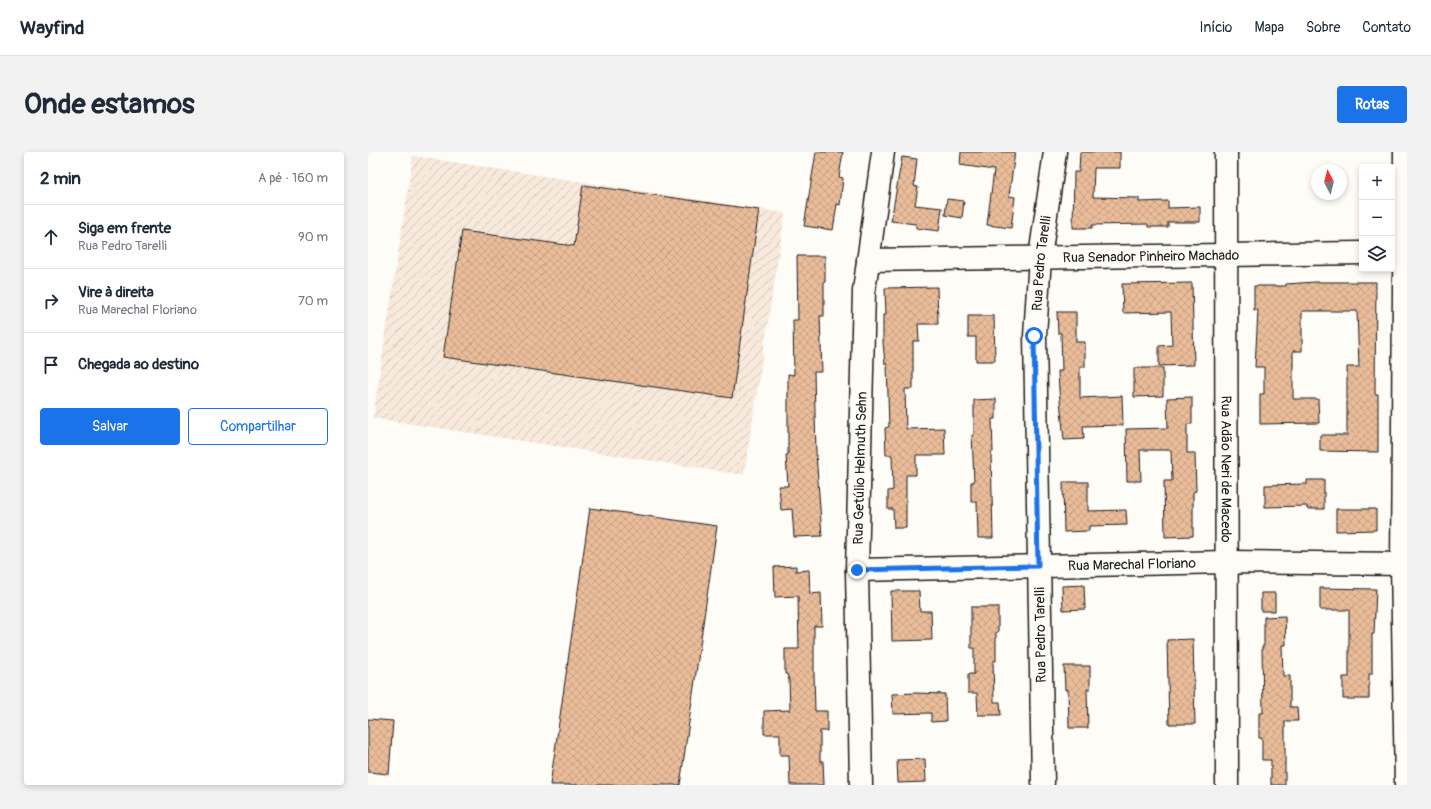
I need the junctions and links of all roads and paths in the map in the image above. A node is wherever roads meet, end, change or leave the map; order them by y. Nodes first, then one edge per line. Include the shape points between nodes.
1 (883, 152) edge
2 (1055, 152) edge
3 (1226, 152) edge
4 (1405, 152) edge
5 (1359, 253) edge
6 (1401, 253) edge
7 (1226, 254) junction
8 (1040, 257) junction
9 (868, 260) junction
10 (1227, 562) junction
11 (1405, 564) edge
12 (1038, 566) junction
13 (857, 570) junction
14 (1043, 783) dead end
15 (861, 785) edge
16 (1227, 785) edge
17 (1406, 785) edge

1 - 9 street, Rua Getúlio Helmuth Sehn
2 - 8 street, Rua Pedro Tarelli
3 - 7 street, Rua Adão Neri de Macedo
4 - 6 street
5 - 7 street, Rua Senador Pinheiro Machado
6 - 11 street
7 - 8 street, Rua Senador Pinheiro Machado
7 - 10 street, Rua Adão Neri de Macedo
8 - 9 street, Rua Senador Pinheiro Machado
8 - 12 street, Rua Pedro Tarelli via 1034,336
9 - 13 street, Rua Getúlio Helmuth Sehn via 864,291
10 - 11 street, Rua Marechal Floriano
10 - 12 street, Rua Marechal Floriano
10 - 16 street, Rua Adão Neri de Macedo
11 - 17 street
12 - 13 street, Rua Marechal Floriano
12 - 14 street, Rua Pedro Tarelli
13 - 15 street, Rua Getúlio Helmuth Sehn

